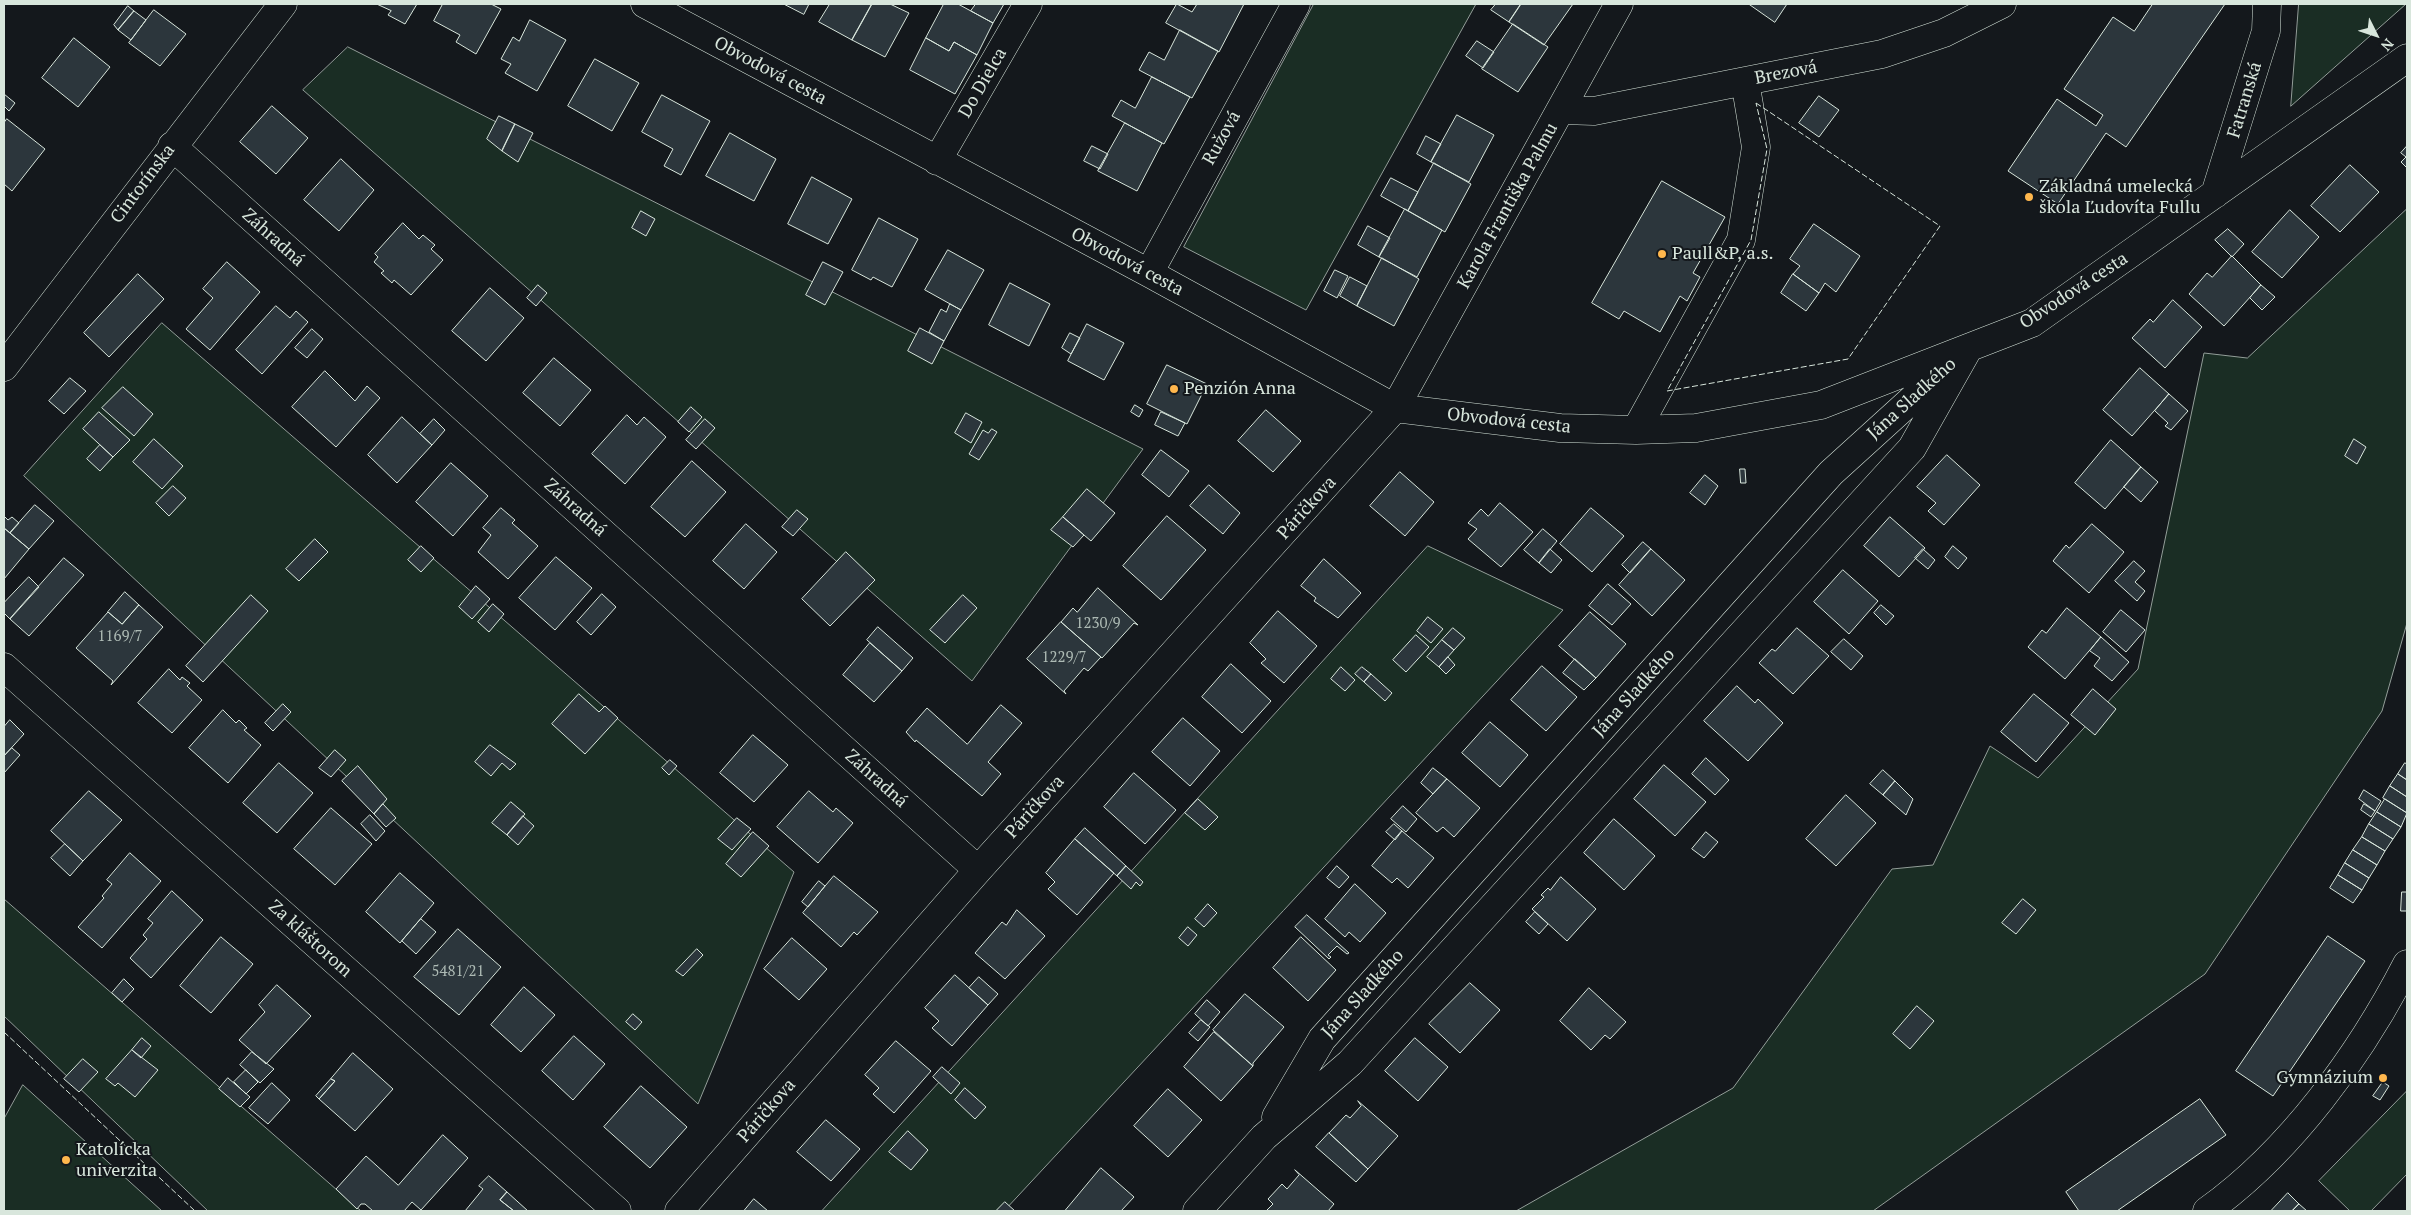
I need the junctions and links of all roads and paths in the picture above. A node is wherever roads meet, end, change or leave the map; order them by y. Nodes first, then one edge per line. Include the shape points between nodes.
1 (283, 4) edge
2 (644, 4) edge
3 (1028, 4) edge
4 (1296, 4) edge
5 (1619, 4) edge
6 (2002, 4) edge
7 (2267, 4) edge
8 (2407, 58) edge
9 (1745, 81) junction
10 (1561, 110) junction
11 (172, 146) junction
12 (937, 162) junction
13 (2215, 194) junction
14 (1149, 273) junction
15 (1968, 349) junction
16 (4, 367) edge
17 (1395, 408) junction
18 (1636, 430) junction
19 (4, 667) edge
20 (978, 870) junction
21 (2407, 964) edge
22 (1264, 1138) junction
23 (2223, 1207) edge
24 (617, 1211) edge
25 (679, 1211) edge
26 (1197, 1211) edge

1 - 11 street, Cintorínska
2 - 12 street, Obvodová cesta
3 - 12 street, Do Dielca
4 - 14 street, Ružová
5 - 10 street, Karola Františka Palmu
6 - 9 street, Brezová via 1944,33 1882,54
7 - 13 street, Fatranská via 2266,31
8 - 13 street, Obvodová cesta
9 - 10 street, Brezová via 1594,111
9 - 18 street via 1756,147 1741,240
10 - 17 street, Karola Františka Palmu
11 - 16 street, Cintorínska
11 - 20 street, Záhradná
12 - 14 street, Obvodová cesta
13 - 15 street, Obvodová cesta via 2032,323
14 - 17 street, Obvodová cesta
15 - 18 street, Obvodová cesta via 1821,405 1696,428
15 - 22 street, Jána Sladkého via 1831,473 1322,1039
15 - 22 street, Jána Sladkého via 1912,448 1350,1063
17 - 18 street, Obvodová cesta via 1560,428
17 - 20 street, Páričkova
19 - 24 street, Za kláštorom
20 - 25 street, Páričkova
21 - 23 street via 2349,1060 2294,1133
22 - 26 street, Jána Sladkého

